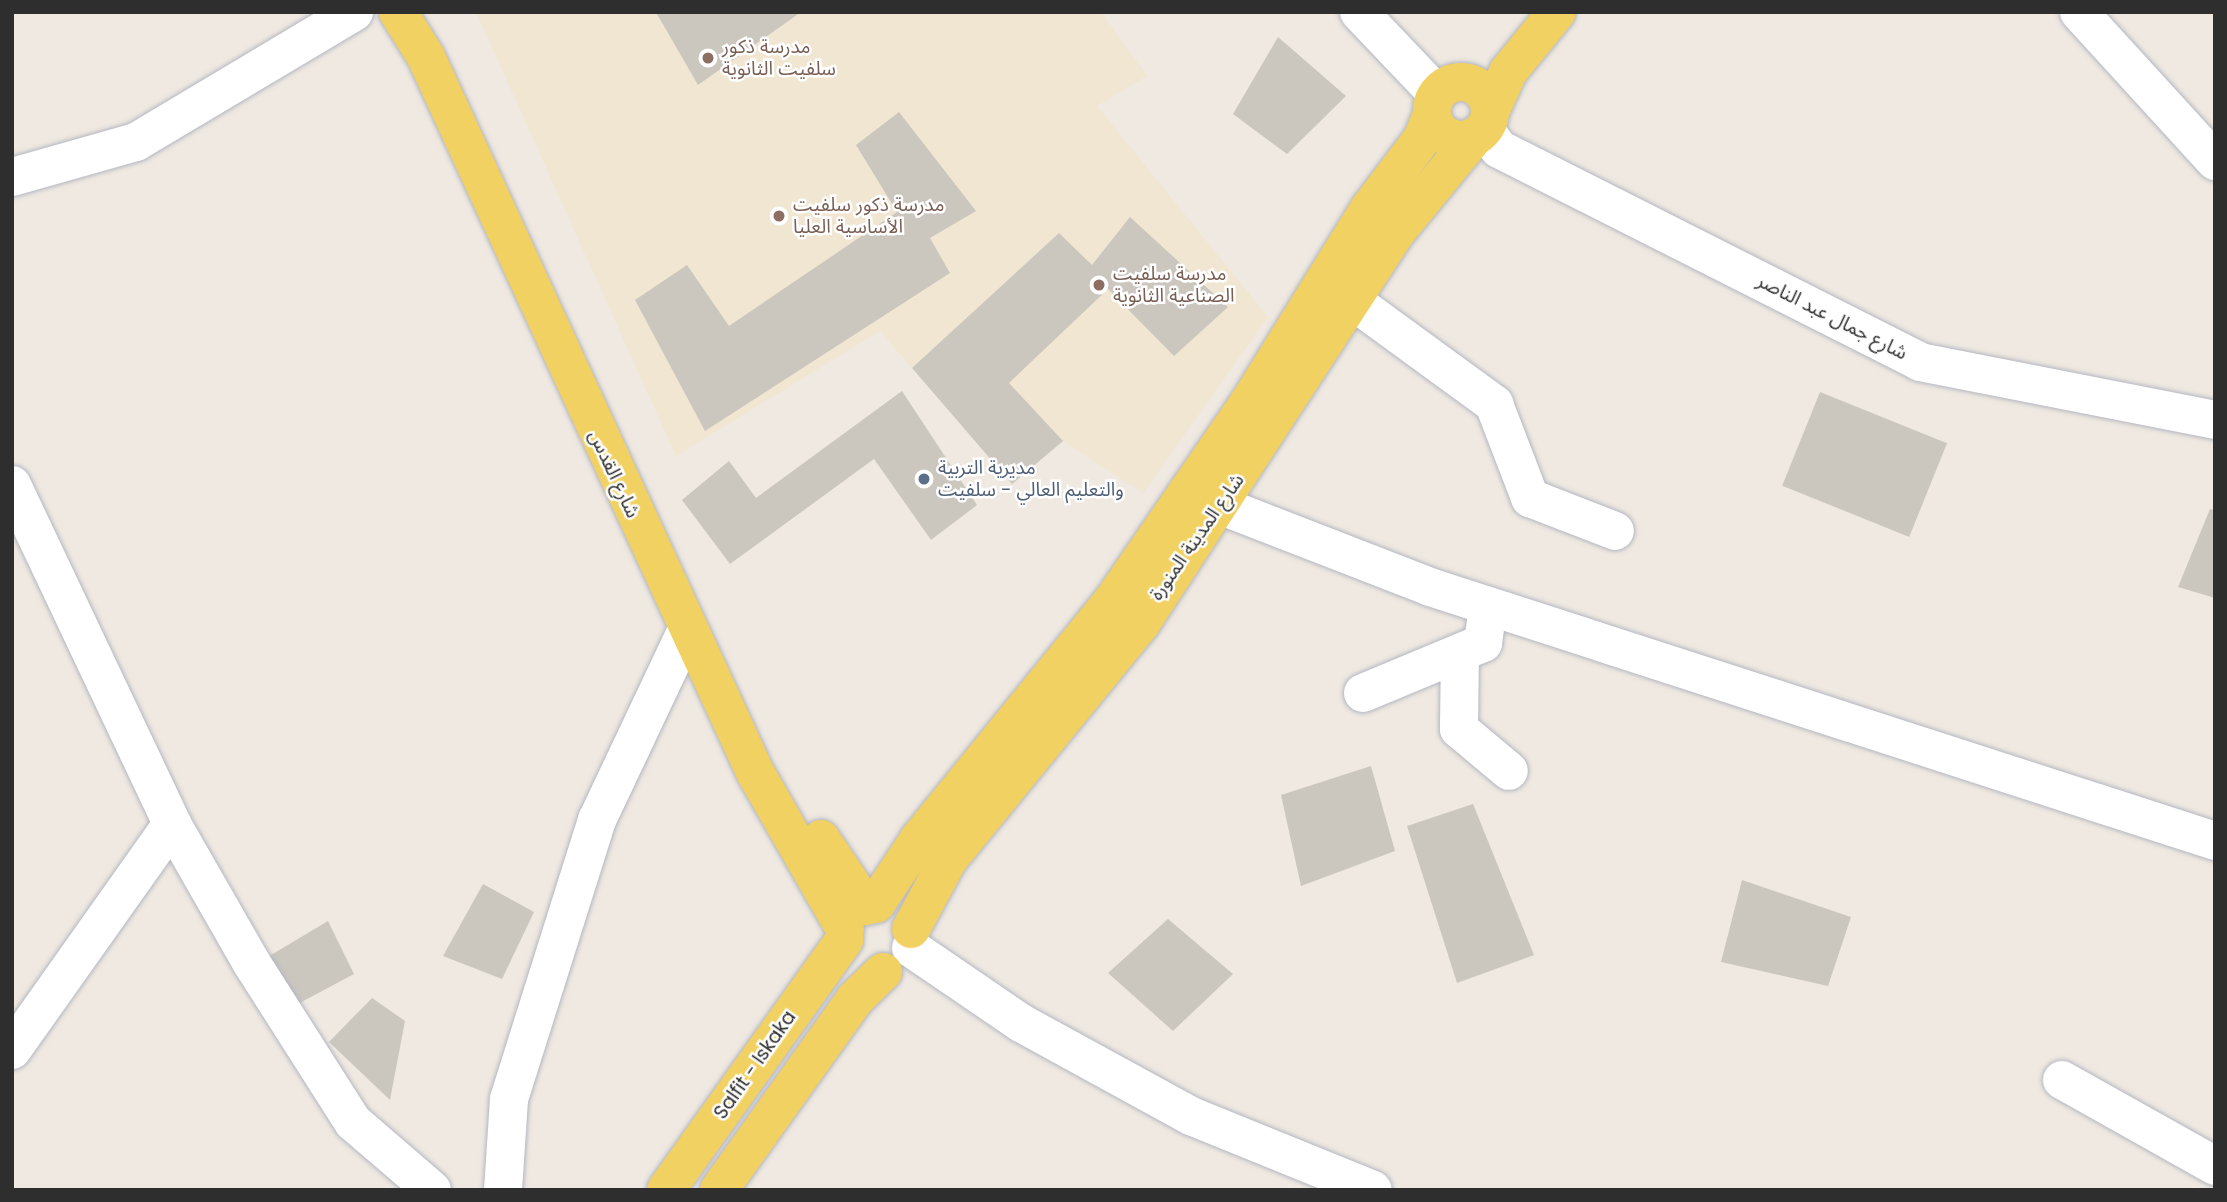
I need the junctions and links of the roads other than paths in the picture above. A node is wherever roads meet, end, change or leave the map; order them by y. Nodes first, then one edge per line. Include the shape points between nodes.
1 (354, 12) edge
2 (398, 12) edge
3 (430, 12) edge
4 (1359, 12) edge
5 (1525, 12) edge
6 (1557, 12) edge
7 (2079, 12) edge
8 (1443, 97) junction
9 (1483, 125) junction
10 (2215, 161) edge
11 (12, 177) edge
12 (1353, 301) junction
13 (2215, 420) edge
14 (12, 485) edge
15 (1219, 505) junction
16 (1615, 531) dead end
17 (1488, 606) junction
18 (687, 630) junction
19 (1460, 653) junction
20 (1363, 693) dead end
21 (1509, 771) dead end
22 (172, 824) junction
23 (2215, 841) edge
24 (858, 920) junction
25 (902, 950) junction
26 (12, 1050) edge
27 (2062, 1080) dead end
28 (2215, 1166) edge
29 (432, 1190) edge
30 (503, 1190) edge
31 (666, 1190) edge
32 (719, 1190) edge
33 (1373, 1190) edge

1 - 11 street via 136,142
2 - 18 main road, شارع القدس via 426,57
3 - 24 main road, شارع القدس via 779,761 834,862
4 - 8 street
5 - 8 main road via 1478,71
6 - 9 main road, شارع المدينة المنورة via 1508,72
7 - 10 street
8 - 9 main road via 1478,86
8 - 9 main road via 1446,135
8 - 24 main road, شارع المدينة المنورة via 1422,139 1369,209 1248,404 1111,603
9 - 12 main road, شارع المدينة المنورة via 1426,190
9 - 13 street, شارع جمال عبد الناصر via 1499,149 1920,362
12 - 15 main road, شارع المدينة المنورة
12 - 16 street via 1494,404 1530,498
14 - 22 street
15 - 17 street
15 - 25 main road, شارع المدينة المنورة via 1142,622 948,860
17 - 19 street via 1483,643
17 - 23 street
18 - 24 main road, شارع القدس via 792,844
18 - 30 street via 597,820 509,1099
19 - 20 street
19 - 21 street via 1459,729
22 - 26 street
22 - 29 street via 353,1122
24 - 25 main road via 900,911
24 - 25 main road via 855,964
24 - 31 main road, Salfit - Iskaka
25 - 32 main road via 855,999
25 - 33 street via 1021,1023 1191,1116
27 - 28 street

